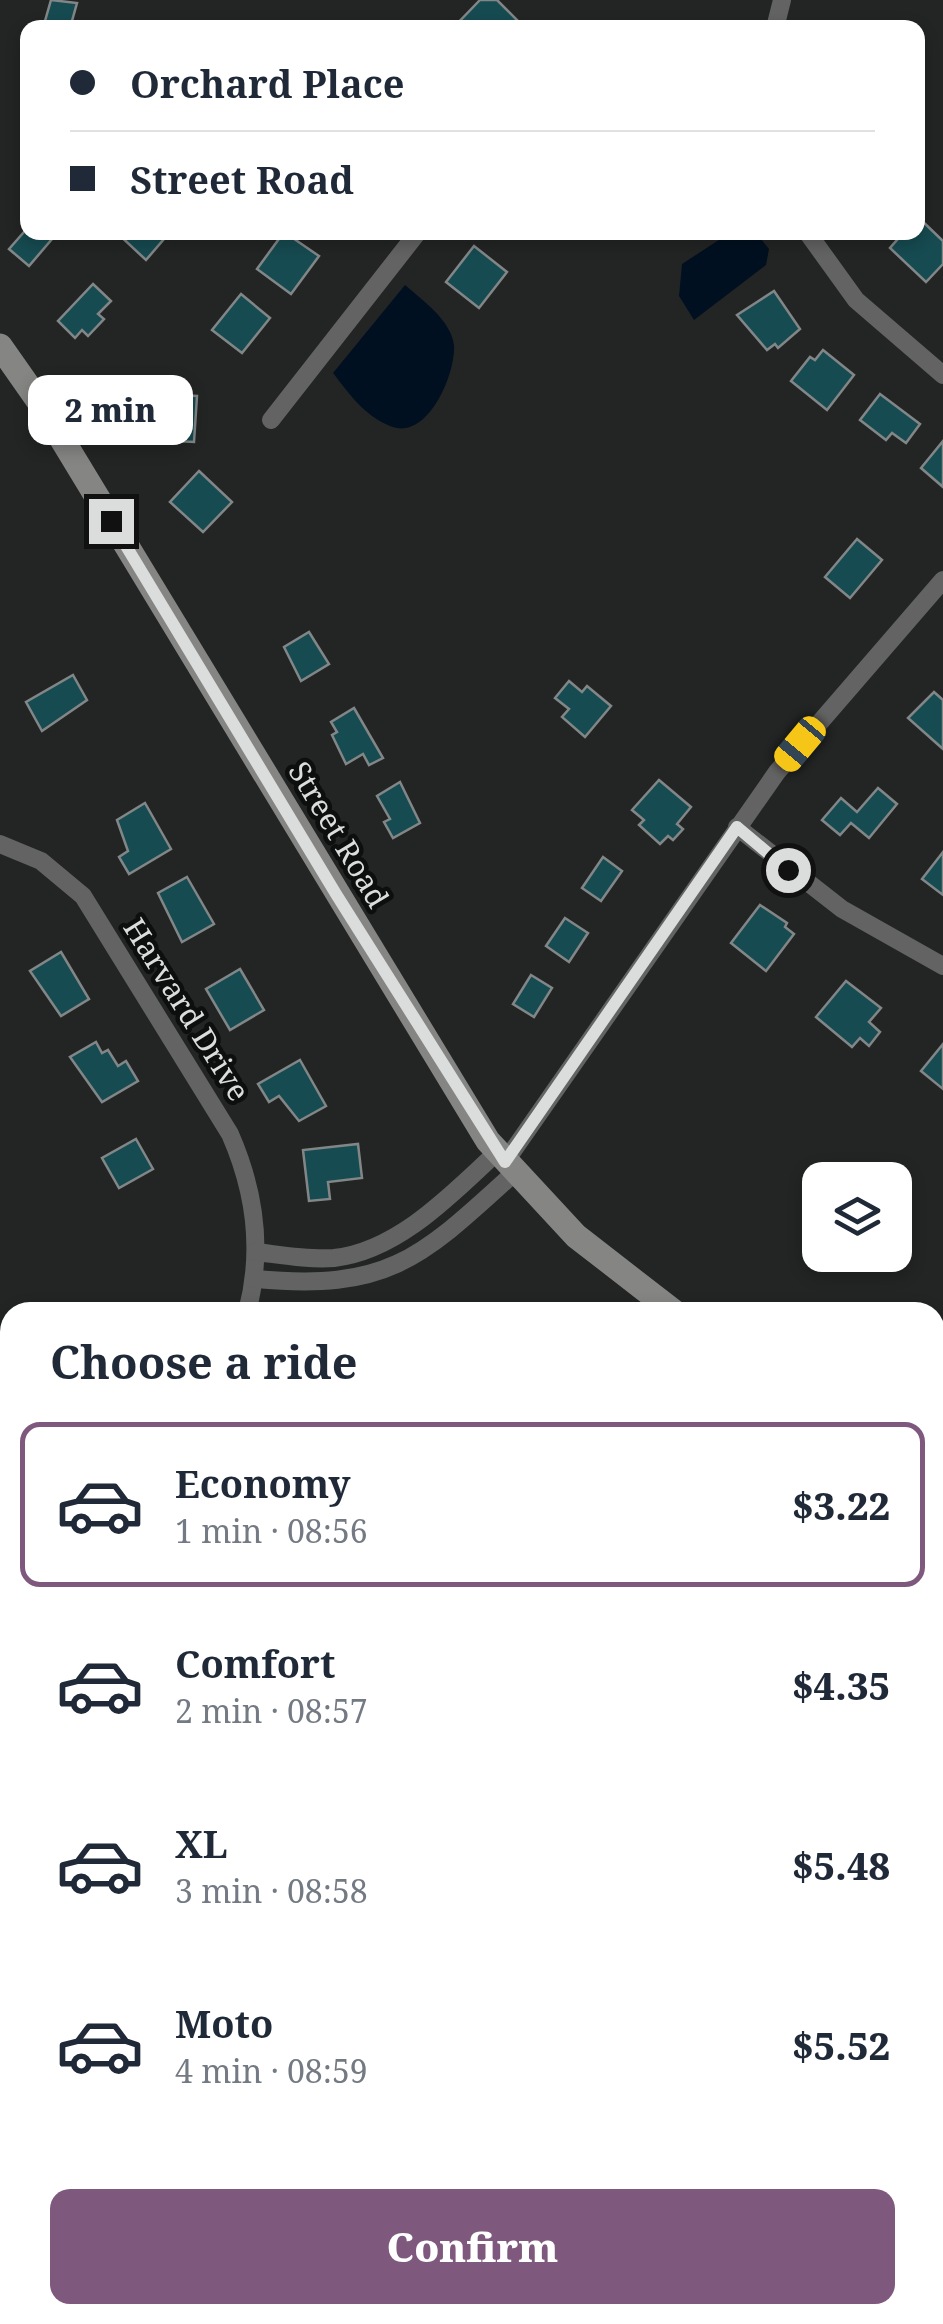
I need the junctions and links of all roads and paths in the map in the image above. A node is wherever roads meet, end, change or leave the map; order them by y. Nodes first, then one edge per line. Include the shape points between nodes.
1 (412, 240) edge
2 (813, 240) edge
3 (0, 346) edge
4 (943, 375) edge
5 (271, 420) dead end
6 (943, 580) edge
7 (737, 827) junction
8 (0, 844) edge
9 (943, 966) edge
10 (505, 1162) junction
11 (256, 1252) junction
12 (256, 1279) junction
13 (250, 1302) edge
14 (661, 1302) edge

1 - 5 street
2 - 4 street via 856,300
3 - 10 main road, Street Road
6 - 7 street
7 - 9 street via 842,909
7 - 10 street
8 - 11 street, Harvard Drive via 41,861 83,896 230,1134 250,1190
10 - 11 street via 366,1252 324,1258
10 - 12 street via 417,1254 372,1276 336,1284
10 - 14 main road, Street Road via 576,1236
11 - 12 street, Harvard Drive
12 - 13 street, Harvard Drive

